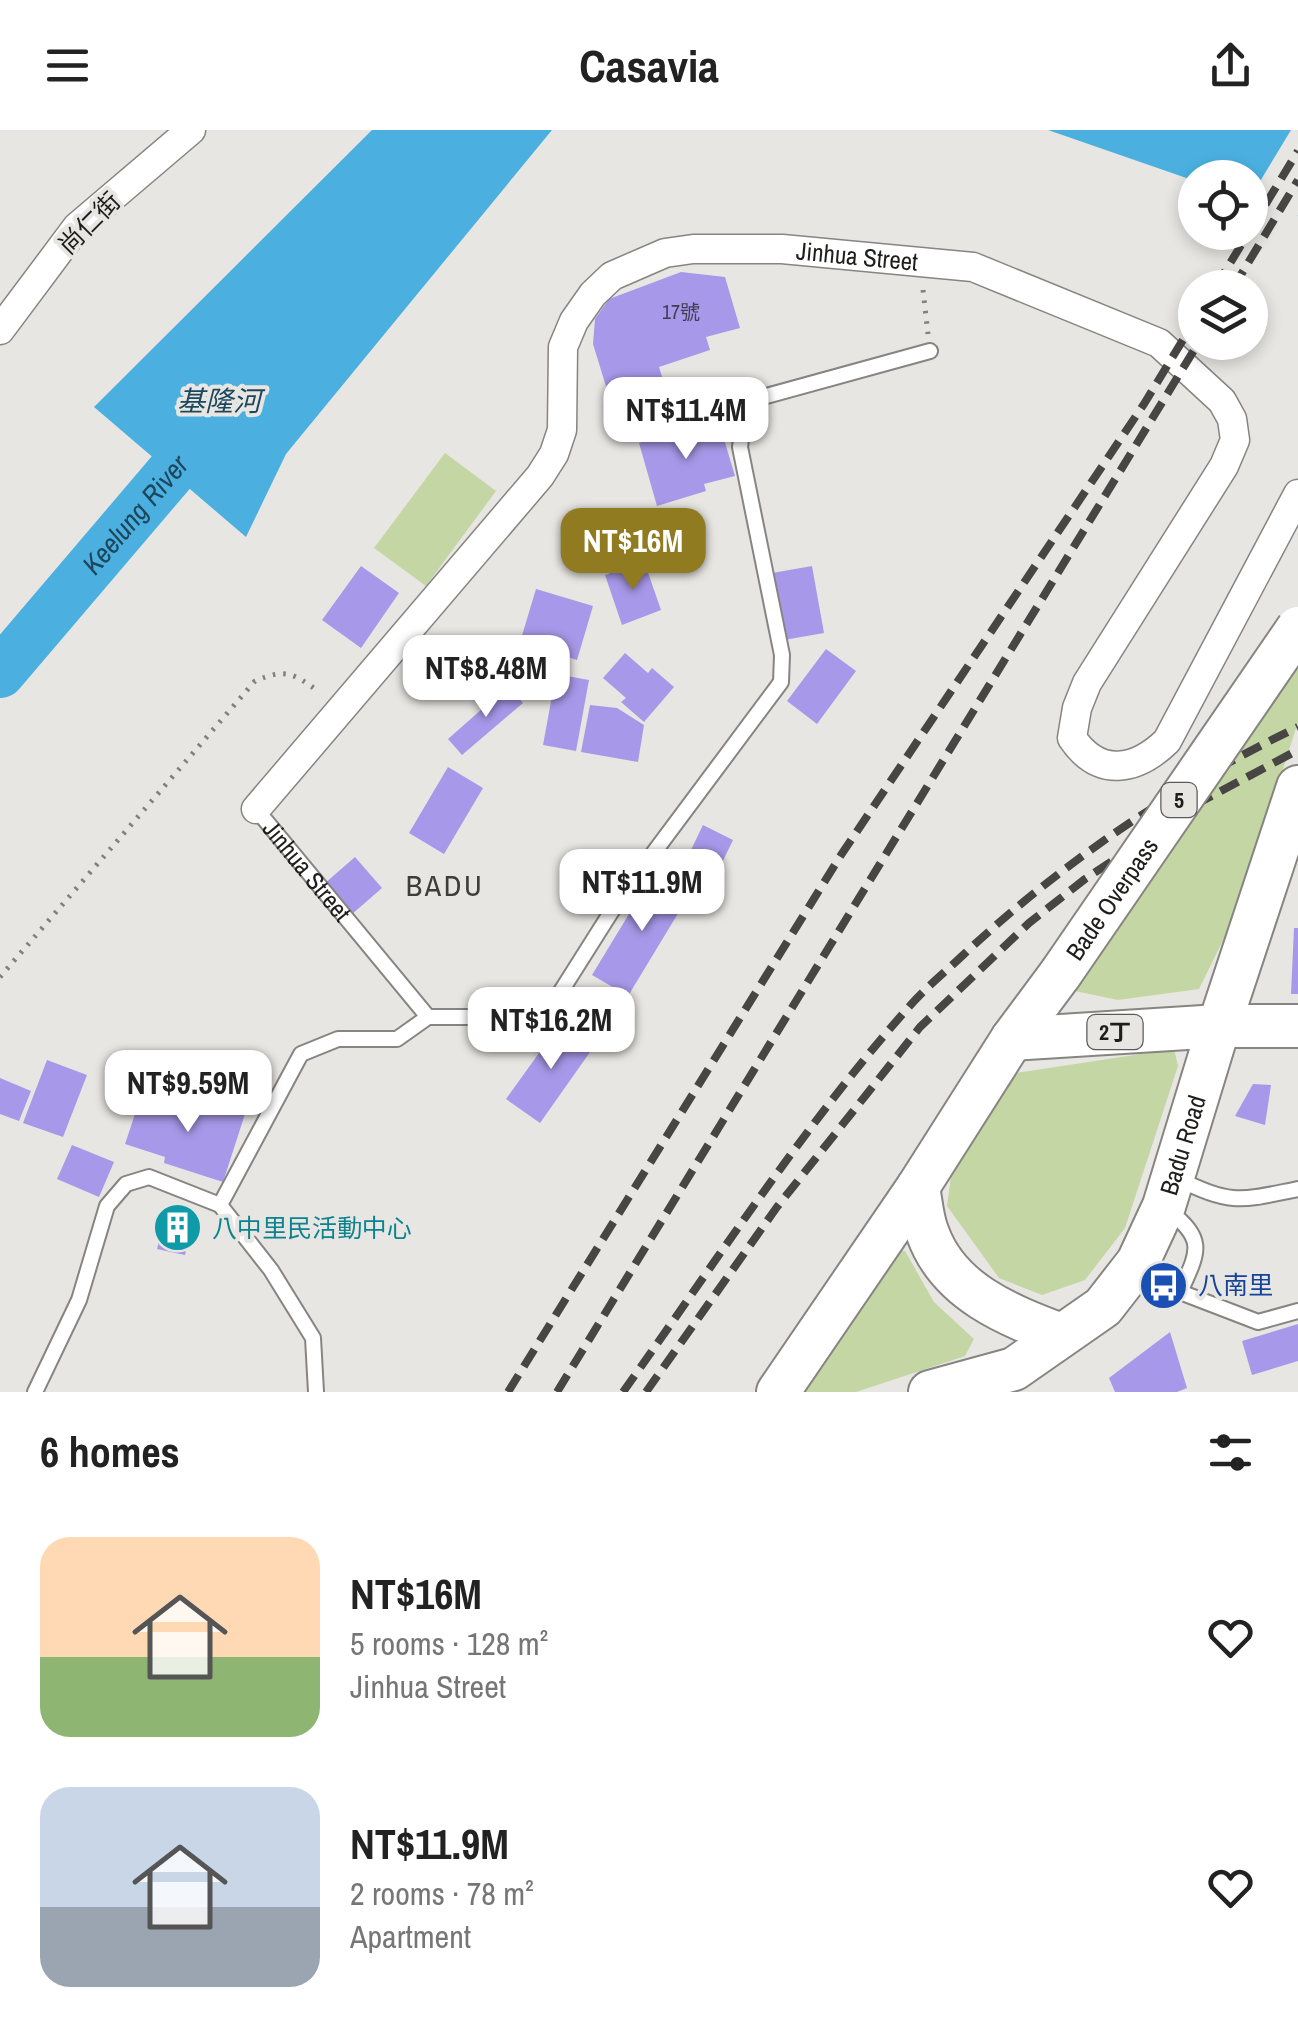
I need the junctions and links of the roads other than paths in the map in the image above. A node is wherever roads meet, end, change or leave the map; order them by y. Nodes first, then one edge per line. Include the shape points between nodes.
1 (192, 130) edge
2 (0, 330) edge
3 (930, 351) road end
4 (1298, 494) edge
5 (1298, 628) edge
6 (1298, 788) edge
7 (256, 809) joint
8 (428, 1017) junction
9 (1219, 1026) junction
10 (1298, 1026) edge
11 (1012, 1039) junction
12 (918, 1188) junction
13 (1298, 1190) edge
14 (1169, 1191) junction
15 (220, 1204) junction
16 (1298, 1311) edge
17 (1061, 1336) junction
18 (35, 1392) edge
19 (316, 1392) edge
20 (778, 1392) edge
21 (930, 1392) edge

1 - 2 street, 尚仁街 via 78,227
3 - 8 lane via 759,398 745,412 740,447 782,655 781,682 620,898 541,1023
4 - 7 street, Jinhua Street via 1168,741 1147,760 1105,766 1072,738 1077,708 1086,683 1224,466 1236,440 1222,401 1159,343 972,267 782,250 665,253 612,276 592,294 563,347 562,430 540,476
5 - 11 main road, Bade Overpass / 5, bridge
6 - 9 main road, Badu Road
7 - 8 lane, Jinhua Street
8 - 15 lane via 397,1039 338,1039 301,1054
9 - 10 main road, 2丁
9 - 11 main road, 2丁
9 - 14 main road, Badu Road
11 - 12 main road, 5
12 - 17 main road via 928,1234 947,1267 978,1298
12 - 20 main road, 5
13 - 14 lane via 1241,1200
14 - 16 lane via 1190,1226 1196,1255 1180,1292 1258,1322
14 - 17 main road, Badu Road via 1138,1262 1102,1307
15 - 18 lane via 149,1177 126,1184 106,1206 78,1300
15 - 19 lane via 313,1338
17 - 21 main road, Badu Road via 1014,1368

